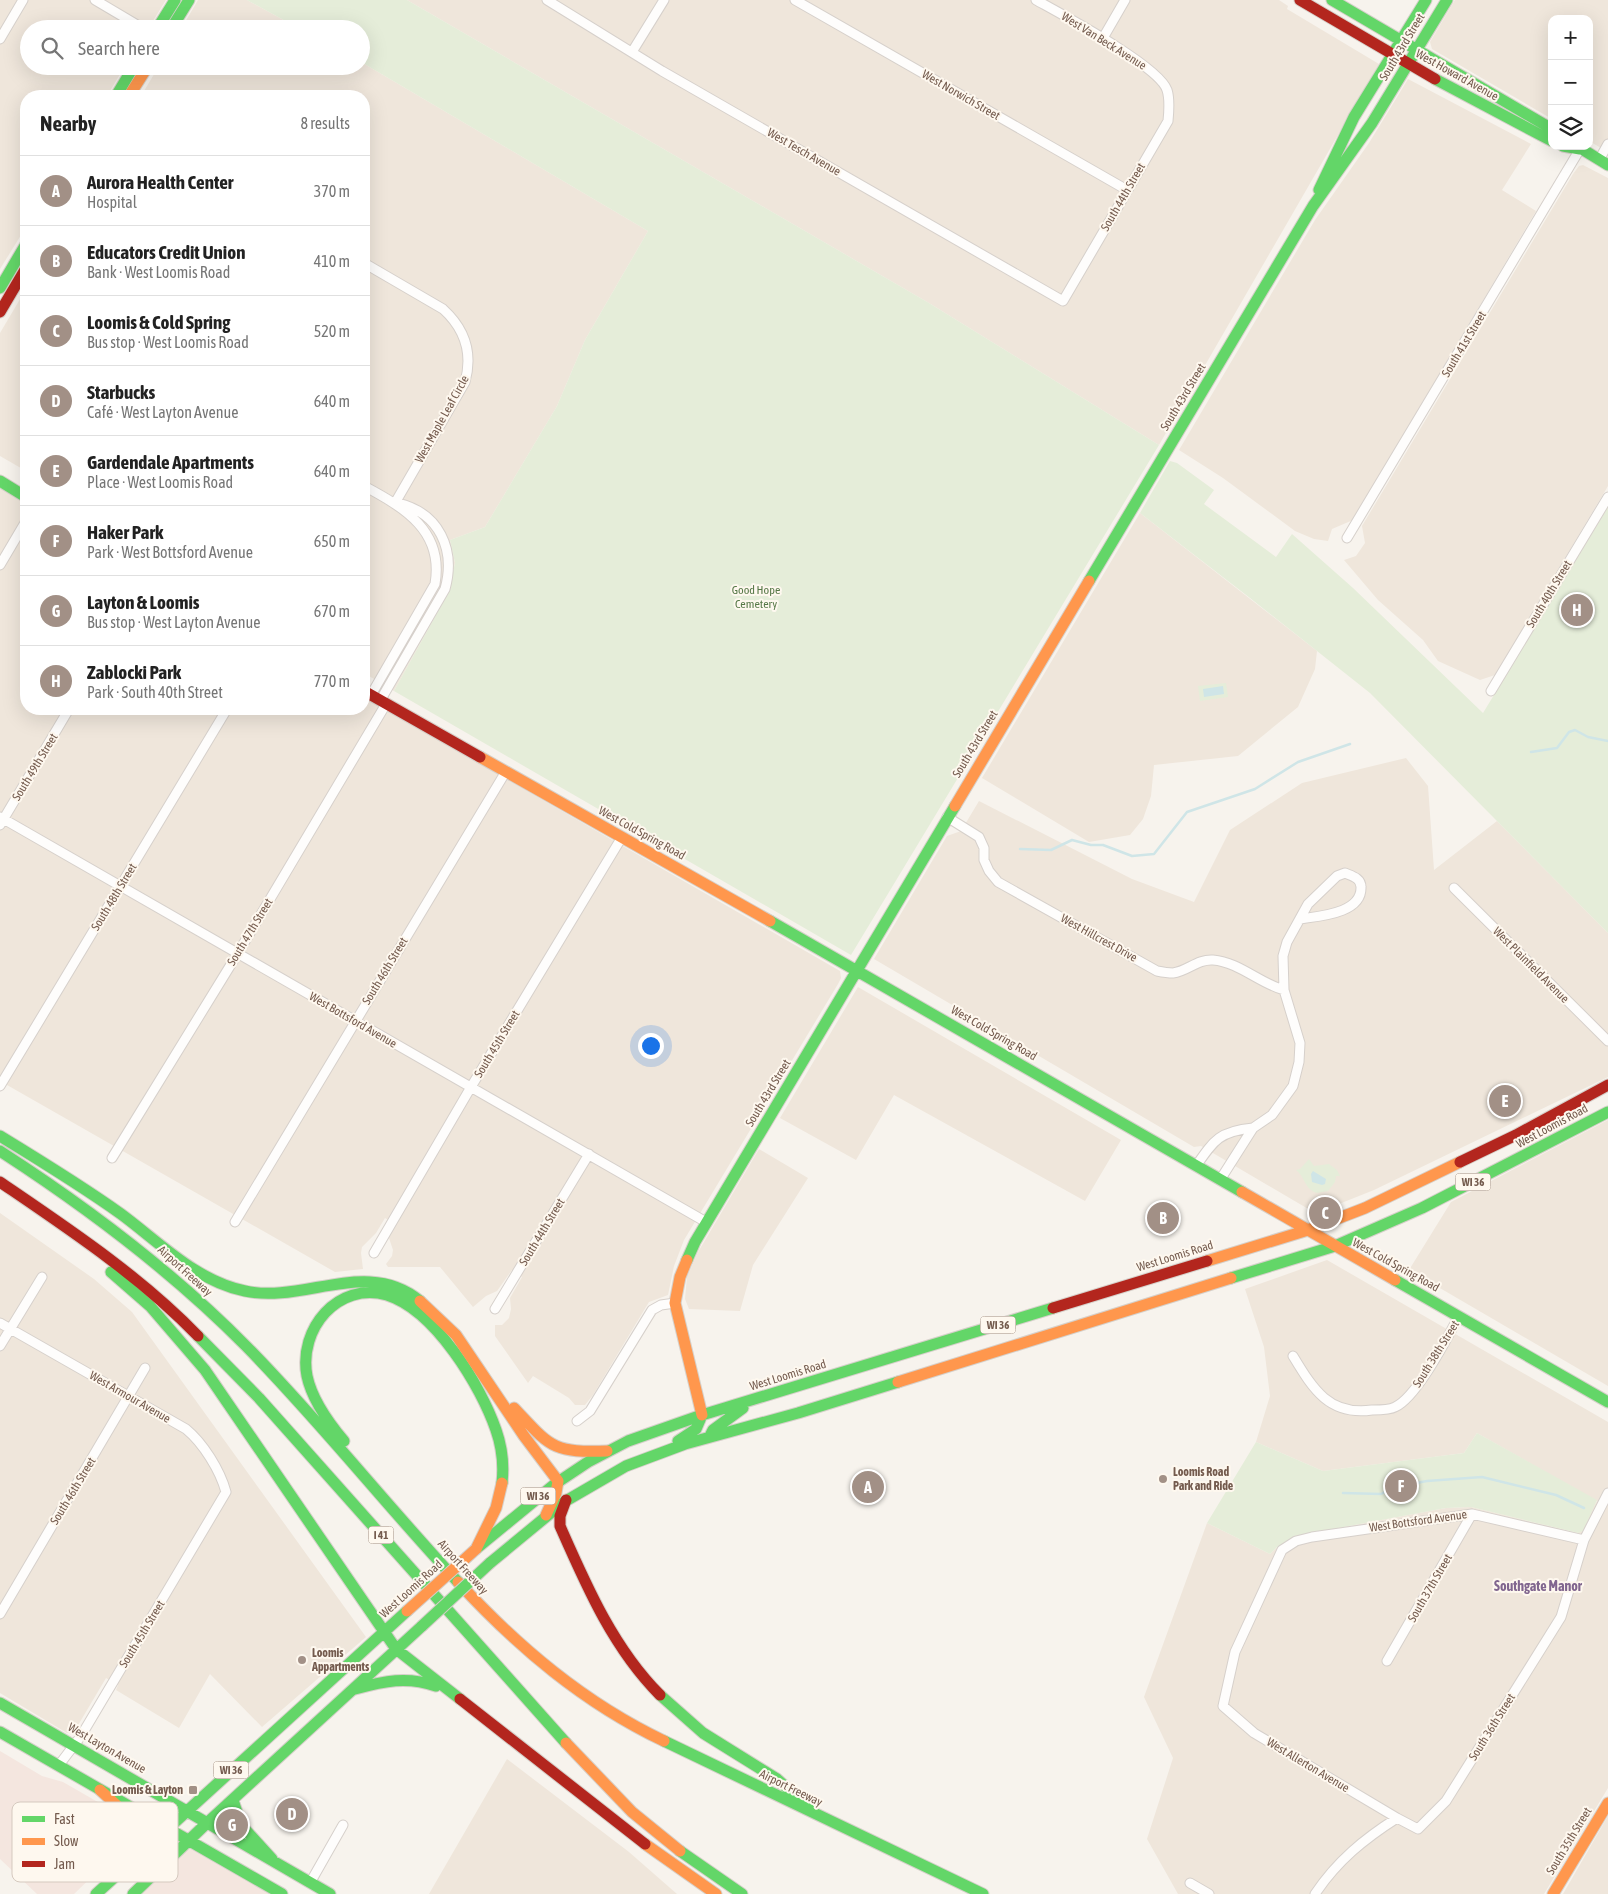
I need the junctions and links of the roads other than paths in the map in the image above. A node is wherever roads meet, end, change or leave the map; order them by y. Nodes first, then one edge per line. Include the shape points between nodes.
1 (23, 0) edge
2 (95, 0) edge
3 (175, 0) edge
4 (189, 0) edge
5 (548, 0) edge
6 (664, 0) edge
7 (795, 0) edge
8 (1036, 0) edge
9 (1125, 0) edge
10 (1300, 0) edge
11 (1332, 0) edge
12 (1426, 0) edge
13 (1446, 0) edge
14 (129, 20) edge
15 (163, 20) edge
16 (177, 20) edge
17 (1103, 38) junction
18 (0, 39) edge
19 (1402, 40) junction
20 (1417, 49) junction
21 (632, 52) junction
22 (1393, 54) junction
23 (1408, 63) junction
24 (129, 75) edge
25 (142, 75) edge
26 (1167, 88) joint
27 (120, 90) edge
28 (133, 90) edge
29 (1548, 127) edge
30 (1548, 139) edge
31 (1608, 144) edge
32 (1577, 150) edge
33 (1582, 150) edge
34 (1604, 162) edge
35 (1127, 190) junction
36 (1313, 206) junction
37 (20, 254) edge
38 (370, 268) edge
39 (20, 278) edge
40 (0, 288) edge
41 (1063, 301) joint
42 (0, 312) edge
43 (0, 481) edge
44 (370, 489) edge
45 (20, 493) edge
46 (1608, 497) edge
47 (395, 503) junction
48 (20, 531) edge
49 (1347, 538) dead end
50 (0, 564) edge
51 (435, 584) junction
52 (445, 589) junction
53 (1491, 691) dead end
54 (375, 698) edge
55 (65, 715) edge
56 (223, 715) edge
57 (366, 715) edge
58 (505, 773) junction
59 (947, 817) junction
60 (1, 820) edge
61 (622, 837) junction
62 (120, 886) junction
63 (1454, 888) dead end
64 (1300, 918) junction
65 (238, 953) junction
66 (858, 970) junction
67 (1284, 990) junction
68 (354, 1020) junction
69 (1608, 1041) edge
70 (1608, 1085) edge
71 (0, 1086) edge
72 (471, 1087) junction
73 (1608, 1112) edge
74 (1253, 1128) junction
75 (0, 1136) edge
76 (0, 1151) edge
77 (589, 1154) junction
78 (112, 1158) dead end
79 (1196, 1166) junction
80 (1220, 1180) junction
81 (4, 1185) edge
82 (235, 1222) dead end
83 (706, 1222) junction
84 (1308, 1230) junction
85 (1334, 1246) junction
86 (374, 1253) dead end
87 (42, 1277) dead end
88 (675, 1303) junction
89 (495, 1310) dead end
90 (1459, 1316) junction
91 (1012, 1320) junction
92 (0, 1323) edge
93 (10, 1329) junction
94 (1021, 1343) junction
95 (0, 1346) edge
96 (1293, 1356) dead end
97 (145, 1368) dead end
98 (495, 1390) junction
99 (129, 1396) junction
100 (764, 1396) junction
101 (1608, 1402) edge
102 (702, 1415) junction
103 (577, 1421) dead end
104 (710, 1436) junction
105 (607, 1451) junction
106 (661, 1452) junction
107 (558, 1481) junction
108 (1608, 1493) edge
109 (566, 1500) junction
110 (222, 1501) joint
111 (1472, 1514) junction
112 (546, 1515) junction
113 (1584, 1540) junction
114 (421, 1541) junction
115 (476, 1549) junction
116 (0, 1614) edge
117 (383, 1633) junction
118 (396, 1648) junction
119 (1387, 1661) dead end
120 (355, 1689) junction
121 (448, 1692) junction
122 (0, 1703) edge
123 (1223, 1706) joint
124 (0, 1732) edge
125 (75, 1745) junction
126 (59, 1765) junction
127 (100, 1790) junction
128 (233, 1800) junction
129 (113, 1802) edge
130 (120, 1802) edge
131 (173, 1802) edge
132 (1608, 1803) edge
133 (178, 1805) edge
134 (187, 1810) junction
135 (817, 1816) junction
136 (178, 1818) edge
137 (1397, 1818) junction
138 (208, 1822) junction
139 (343, 1825) dead end
140 (178, 1836) edge
141 (189, 1842) junction
142 (178, 1852) edge
143 (272, 1859) junction
144 (109, 1882) edge
145 (146, 1882) edge
146 (310, 1883) junction
147 (1190, 1883) dead end
148 (96, 1894) edge
149 (133, 1894) edge
150 (282, 1894) edge
151 (330, 1894) edge
152 (716, 1894) edge
153 (742, 1894) edge
154 (983, 1894) edge
155 (1209, 1894) edge
156 (1315, 1894) edge
157 (1553, 1894) edge

1 - 18 street
2 - 14 street
3 - 15 main road
4 - 16 main road
5 - 21 street, West Tesch Avenue
6 - 21 street
7 - 35 street, West Norwich Street
8 - 17 street, West Van Beck Avenue
9 - 17 street
10 - 22 main road, West Howard Avenue
11 - 19 main road, West Howard Avenue
12 - 19 main road, South 43rd Street
13 - 20 main road, South 43rd Street
17 - 26 street, West Van Beck Avenue via 1148,68
19 - 20 main road, West Howard Avenue
19 - 22 main road, South 43rd Street
20 - 23 main road, South 43rd Street
20 - 29 main road, West Howard Avenue
21 - 41 street, West Tesch Avenue
22 - 23 main road, West Howard Avenue
22 - 36 main road, South 43rd Street via 1339,146
23 - 30 main road, West Howard Avenue
23 - 36 main road, South 43rd Street via 1358,145
24 - 27 main road
25 - 28 main road
26 - 35 street, South 44th Street via 1168,121
31 - 34 street
32 - 49 street, South 41st Street
33 - 34 main road
35 - 41 street, South 44th Street
36 - 59 main road, South 43rd Street
37 - 40 main road
38 - 47 street, West Maple Leaf Circle via 448,314 461,329 469,356 465,382
39 - 42 main road
43 - 45 main road
44 - 47 street
46 - 53 street, South 40th Street
47 - 51 street via 425,530 432,542 438,567
47 - 52 street via 411,506 433,523 442,536 450,560
48 - 50 street
51 - 52 street
51 - 54 street
52 - 54 street
54 - 58 main road, West Cold Spring Road
55 - 60 street, South 49th Street
56 - 62 street, South 48th Street
57 - 65 street, South 47th Street
58 - 61 main road, West Cold Spring Road
58 - 68 street, South 46th Street
59 - 66 main road, South 43rd Street
59 - 67 street, West Hillcrest Drive via 979,837 988,872 998,882 1157,971 1173,973 1197,962 1211,960 1228,963
60 - 62 street, West Bottsford Avenue
61 - 66 main road, West Cold Spring Road
61 - 72 street, South 45th Street
62 - 65 street, West Bottsford Avenue
62 - 71 street, South 48th Street
63 - 69 street, West Plainfield Avenue
64 - 64 street via 1316,894 1336,876 1345,873 1362,886 1353,904 1343,911
64 - 67 street via 1283,956
65 - 68 street, West Bottsford Avenue
65 - 78 street, South 47th Street
66 - 79 main road, West Cold Spring Road
66 - 83 main road, South 43rd Street
67 - 74 street via 1298,1034 1299,1062 1293,1086 1281,1104
68 - 72 street, West Bottsford Avenue
68 - 82 street, South 46th Street
70 - 84 main road, West Loomis Road / WI 36 via 1516,1135 1365,1208
72 - 77 street, West Bottsford Avenue
72 - 86 street, South 45th Street
73 - 85 main road, West Loomis Road / WI 36 via 1422,1208
74 - 79 street via 1221,1135
74 - 80 street
75 - 98 main road via 81,1186 188,1267 230,1287 285,1293 365,1280 406,1289 442,1319
76 - 114 main road, Airport Freeway / I 41 via 97,1216 184,1288 246,1346
77 - 83 street, West Bottsford Avenue
77 - 89 street, South 44th Street
79 - 80 main road, West Cold Spring Road
80 - 84 main road, West Cold Spring Road
81 - 117 main road via 25,1209 123,1282 188,1348
81 - 153 main road, I 41 via 83,1238 184,1322 259,1398 566,1743 632,1812 666,1842
83 - 88 main road, South 43rd Street via 684,1266
84 - 85 main road, West Cold Spring Road
84 - 91 main road, West Loomis Road / WI 36
85 - 90 main road, West Cold Spring Road
85 - 94 main road, West Loomis Road / WI 36
87 - 93 street
88 - 102 main road, South 43rd Street
88 - 103 street via 661,1304 652,1310 590,1411
90 - 96 street, South 38th Street via 1420,1383 1395,1408 1363,1412 1336,1407 1313,1389
90 - 101 main road, West Cold Spring Road
91 - 94 main road
91 - 100 main road, West Loomis Road / WI 36
92 - 93 street, West Armour Avenue
93 - 95 street
93 - 99 street, West Armour Avenue
94 - 104 main road, West Loomis Road / WI 36 via 748,1428
97 - 99 street, South 46th Street
98 - 105 main road via 546,1441 574,1451
98 - 107 main road
99 - 110 street, West Armour Avenue via 195,1437 222,1481 226,1492
99 - 116 street, South 46th Street
100 - 102 main road, West Loomis Road / WI 36
100 - 104 main road via 728,1417
102 - 105 main road, West Loomis Road / WI 36
102 - 106 main road via 696,1429
104 - 106 main road, West Loomis Road / WI 36
105 - 107 main road, West Loomis Road / WI 36
106 - 109 main road, West Loomis Road / WI 36 via 603,1478
107 - 112 main road
107 - 115 main road, West Loomis Road / WI 36
108 - 113 street, South 36th Street
109 - 112 main road, West Loomis Road / WI 36
109 - 135 main road via 560,1526 601,1614 623,1651 653,1688 704,1734 788,1787
110 - 125 street, South 45th Street
111 - 113 street, West Bottsford Avenue
111 - 119 street, South 37th Street
111 - 123 street, West Bottsford Avenue via 1312,1537 1296,1541 1282,1550 1235,1652
112 - 118 main road, West Loomis Road / WI 36, bridge
113 - 137 street, South 36th Street via 1561,1617 1446,1801 1418,1829
114 - 115 main road via 406,1514 328,1421 310,1385 305,1353 310,1333 326,1309 349,1295 388,1295 412,1306 436,1330 487,1406 500,1443 502,1479 498,1504
114 - 135 main road, Airport Freeway / I 41 via 488,1616 551,1670 601,1706 653,1736
115 - 117 main road, West Loomis Road / WI 36, bridge
117 - 118 main road
117 - 134 main road, West Loomis Road / WI 36
118 - 120 main road, West Loomis Road / WI 36
118 - 121 main road
120 - 121 main road via 407,1677
120 - 128 main road, West Loomis Road / WI 36
121 - 152 main road via 661,1856
122 - 125 main road, West Layton Avenue
123 - 137 street, West Allerton Avenue via 1254,1733
124 - 126 main road
125 - 126 street, South 45th Street
125 - 131 main road, West Layton Avenue
126 - 127 main road
127 - 129 main road
127 - 130 main road
128 - 138 main road, West Loomis Road / WI 36
128 - 143 main road via 244,1830
132 - 157 main road, South 35th Street
133 - 134 main road, West Layton Avenue
134 - 136 main road, West Loomis Road / WI 36
134 - 138 main road, West Layton Avenue
135 - 154 main road, Airport Freeway / I 41
137 - 156 street via 1350,1852
138 - 141 main road, West Loomis Road / WI 36
138 - 143 main road, West Layton Avenue
139 - 146 street
140 - 141 main road
141 - 142 main road, West Loomis Road / WI 36
141 - 150 main road
143 - 146 main road, West Layton Avenue
144 - 148 main road, West Loomis Road / WI 36
145 - 149 main road, West Loomis Road / WI 36
146 - 151 main road, West Layton Avenue
147 - 155 street

